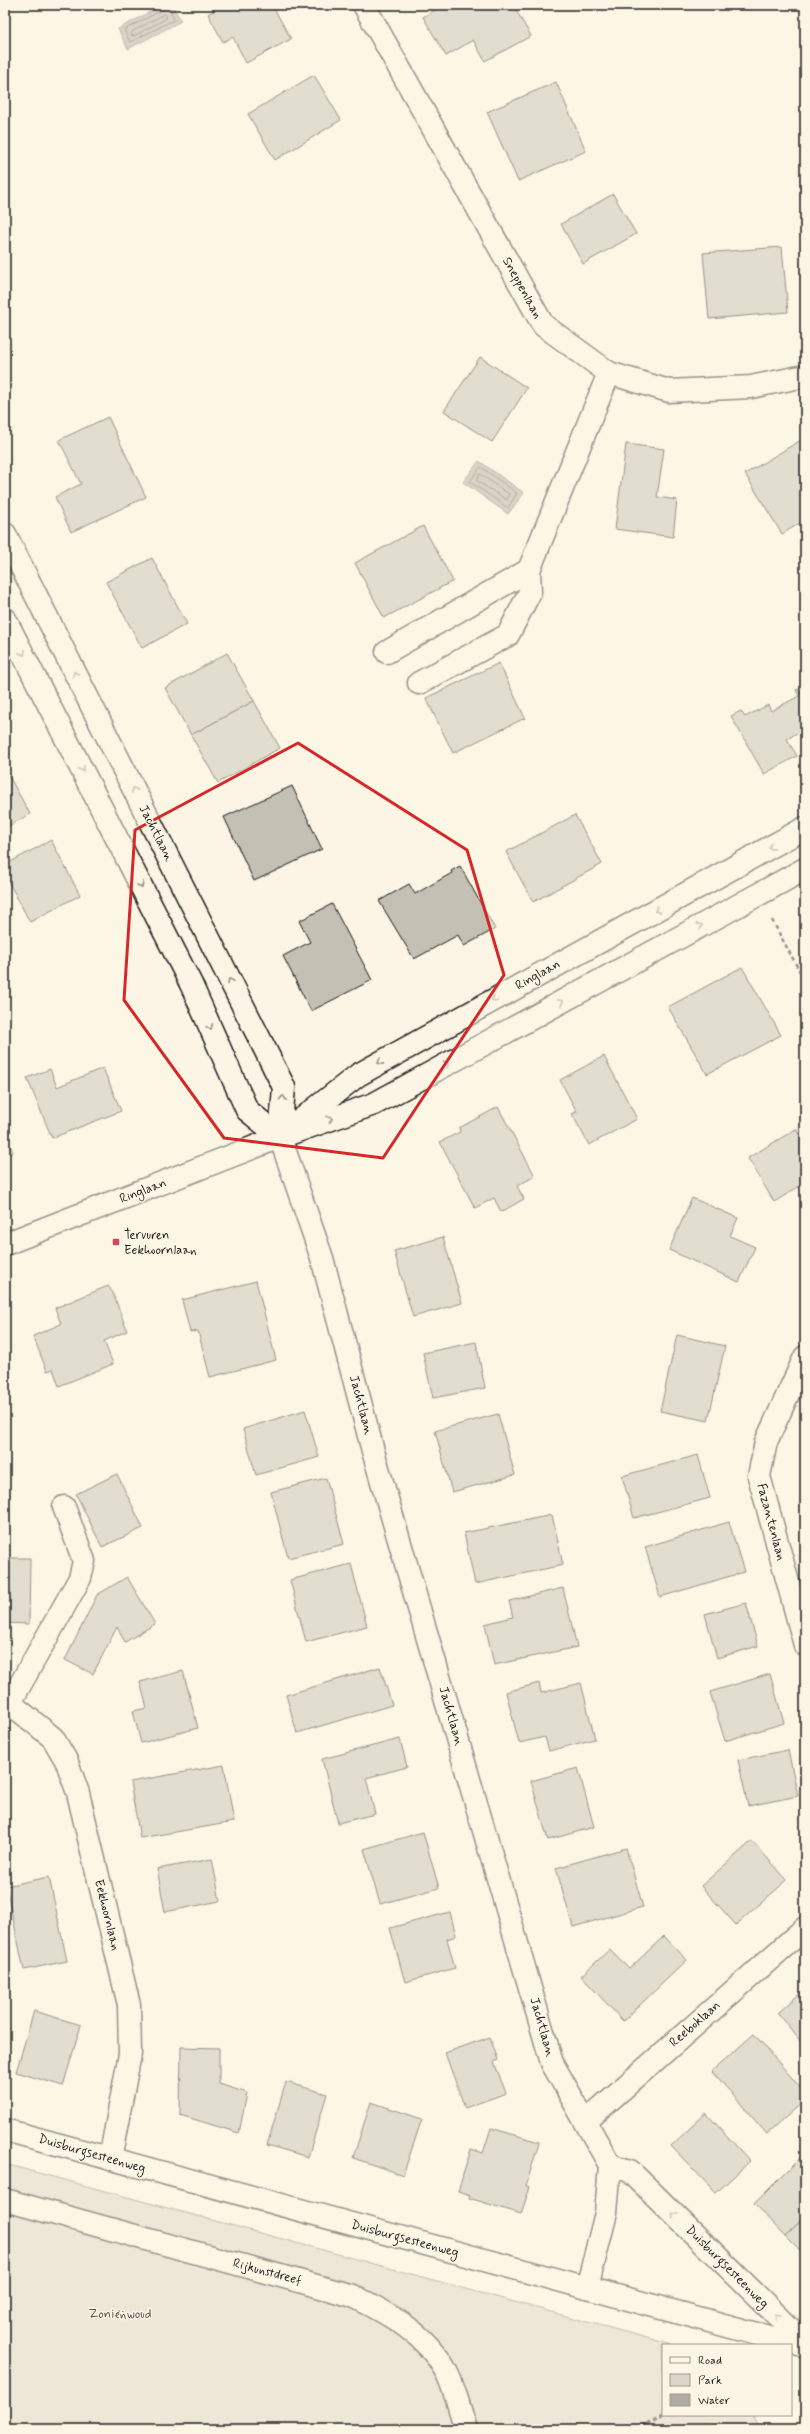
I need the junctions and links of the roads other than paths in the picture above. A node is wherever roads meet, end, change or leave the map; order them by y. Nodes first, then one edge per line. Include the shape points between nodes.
1 (364, 5) edge
2 (609, 373) junction
3 (805, 376) edge
4 (5, 534) edge
5 (529, 570) junction
6 (5, 618) edge
7 (387, 652) dead end
8 (419, 683) dead end
9 (805, 828) edge
10 (805, 869) edge
11 (280, 1137) junction
12 (5, 1244) edge
13 (805, 1357) edge
14 (64, 1507) dead end
15 (805, 1645) edge
16 (8, 1700) edge
17 (805, 1928) edge
18 (586, 2121) junction
19 (5, 2130) edge
20 (110, 2159) junction
21 (610, 2165) junction
22 (5, 2200) edge
23 (587, 2288) junction
24 (805, 2343) edge
25 (805, 2347) edge
26 (466, 2429) edge

1 - 2 street, Sneppenlaan via 543,325
2 - 3 street, Sneppenlaan via 669,391 751,387
2 - 5 street
11 -> 4 street, Jachtlaan via 284,1087
5 - 7 street
5 - 8 street via 530,592 508,635
6 -> 11 street via 191,984 247,1110
9 -> 11 street, Ringlaan via 358,1075
11 -> 10 street, Ringlaan via 374,1104
11 - 12 street, Ringlaan
11 - 18 street, Jachtlaan via 322,1258 375,1459 552,2063
13 - 15 street, Fazantenlaan via 766,1442 759,1476
14 - 16 street via 84,1561 80,1578
16 - 20 street, Eekhoornlaan via 53,1738 67,1762 78,1793 129,2005 130,2054
17 - 18 street, Reeboklaan
18 - 21 street, Jachtlaan
19 - 20 street, Duisburgsesteenweg
20 - 23 street, Duisburgsesteenweg
21 - 23 street via 606,2213
24 -> 21 street, Duisburgsesteenweg via 630,2171
22 - 26 street, Rijkunstdreef via 353,2296 404,2324 428,2346 446,2372
23 - 25 street, Duisburgsesteenweg

